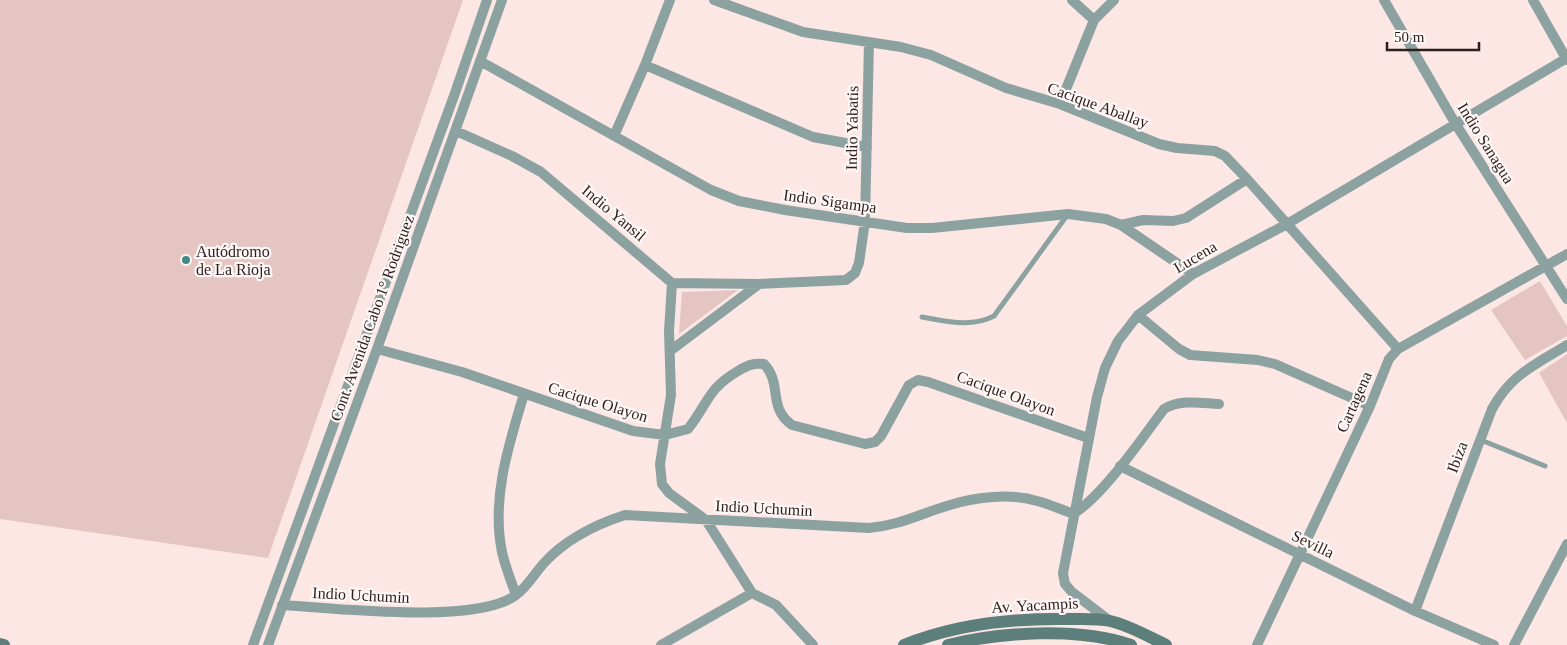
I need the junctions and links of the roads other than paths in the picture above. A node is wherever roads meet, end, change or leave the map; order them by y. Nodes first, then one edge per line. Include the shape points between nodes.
1 (487, 0) edge
2 (502, 0) edge
3 (670, 0) edge
4 (714, 0) edge
5 (1072, 0) edge
6 (1114, 0) edge
7 (1384, 0) edge
8 (1533, 0) edge
9 (1094, 20) junction
10 (869, 42) junction
11 (1567, 59) edge
12 (480, 62) junction
13 (645, 65) junction
14 (1060, 104) junction
15 (1455, 123) junction
16 (456, 131) junction
17 (614, 136) junction
18 (867, 147) junction
19 (1247, 179) junction
20 (1068, 214) junction
21 (865, 221) junction
22 (1287, 224) junction
23 (1121, 225) junction
24 (1567, 254) edge
25 (1546, 266) junction
26 (1193, 274) junction
27 (672, 283) junction
28 (759, 284) junction
29 (1567, 299) edge
30 (1138, 315) junction
31 (922, 317) dead end
32 (1567, 345) edge
33 (377, 349) junction
34 (1398, 349) junction
35 (670, 351) junction
36 (524, 394) junction
37 (1219, 404) dead end
38 (1370, 406) junction
39 (665, 434) junction
40 (1088, 438) junction
41 (1480, 440) junction
42 (1120, 466) junction
43 (1545, 466) dead end
44 (1073, 514) junction
45 (706, 520) junction
46 (1567, 544) edge
47 (1300, 554) junction
48 (752, 593) junction
49 (516, 595) junction
50 (282, 605) junction
51 (1415, 611) junction
52 (1111, 621) junction
53 (0, 644) edge
54 (4, 645) edge
55 (254, 645) edge
56 (268, 645) edge
57 (661, 645) edge
58 (813, 645) edge
59 (904, 645) edge
60 (948, 645) edge
61 (1131, 645) edge
62 (1166, 645) edge
63 (1257, 645) edge
64 (1494, 645) edge
65 (1514, 645) edge

1 - 55 street, Cont. Avenida Cabo 1° Rodriguez
2 - 12 street, Cont. Avenida Cabo 1° Rodriguez
3 - 13 street
4 - 10 street, Cacique Aballay via 804,32
5 - 9 street
6 - 9 street
7 - 15 street, Indio Sanagua
8 - 11 street
9 - 14 street
10 - 14 street, Cacique Aballay via 931,55 1006,88
10 - 18 street, Indio Yabatis
11 - 15 street, Lucena
12 - 16 street, Cont. Avenida Cabo 1° Rodriguez
12 - 17 street, Indio Sigampa
13 - 17 street
13 - 18 street via 813,138
14 - 19 street, Cacique Aballay via 1159,144 1215,151 1225,156
15 - 22 street, Lucena
15 - 25 street, Indio Sanagua
16 - 27 street, Indio Yansil via 541,172
16 - 33 street, Cont. Avenida Cabo 1° Rodriguez
17 - 21 street, Indio Sigampa via 711,190 739,201
18 - 21 street, Indio Yabatis
19 - 22 street, Cacique Aballay
19 - 23 street via 1186,218 1143,220
20 - 21 street, Indio Sigampa via 932,228 907,228
20 - 23 street, Indio Sigampa via 1106,219
20 - 31 lane via 994,316 983,322 958,324
21 - 28 street, Indio Yabatis via 855,273 846,280
22 - 26 street, Lucena
22 - 34 street, Cacique Aballay
23 - 26 street, Indio Sigampa
24 - 25 street, Cartagena
25 - 29 street, Indio Sanagua
25 - 34 street, Cartagena
26 - 30 street, Lucena
27 - 28 street
27 - 35 street
28 - 35 street
30 - 38 street via 1179,350 1275,364
30 - 40 street, Lucena via 1118,341 1105,368
32 - 41 street, Ibiza via 1512,379 1492,408
33 - 36 street, Cacique Olayon via 462,372
33 - 50 street, Cont. Avenida Cabo 1° Rodriguez
34 - 38 street, Cartagena via 1389,359
35 - 39 street via 671,395
36 - 39 street, Cacique Olayon via 633,431
36 - 49 street via 506,452 500,504 502,551
37 - 42 street via 1185,402 1164,409
38 - 47 street, Cartagena
39 - 40 street, Cacique Olayon via 688,429 711,391 752,363 764,364 772,372 778,410 792,425 865,444 875,442 881,436 909,385 918,380
39 - 45 street via 660,464 662,484 669,493
40 - 44 street, Lucena
41 - 43 lane
41 - 51 street, Ibiza
42 - 44 street via 1082,509
42 - 47 street, Sevilla
44 - 45 street, Indio Uchumin via 1037,500 1022,498 969,500 908,521 869,528
44 - 52 street, Lucena via 1064,562 1065,584
45 - 48 street
45 - 49 street, Indio Uchumin via 625,515 603,522 563,547
46 - 65 street
47 - 51 street, Sevilla
47 - 63 street, Cartagena
48 - 57 street
48 - 58 street via 776,605
49 - 50 street, Indio Uchumin via 498,604 424,613
50 - 56 street, Cont. Avenida Cabo 1° Rodriguez
51 - 64 street, Sevilla
52 - 59 street, Av. Yacampis via 1045,618 1003,621 929,635
52 - 62 street, Av. Yacampis
53 - 54 street
60 - 61 street via 996,637 1058,634 1088,635

